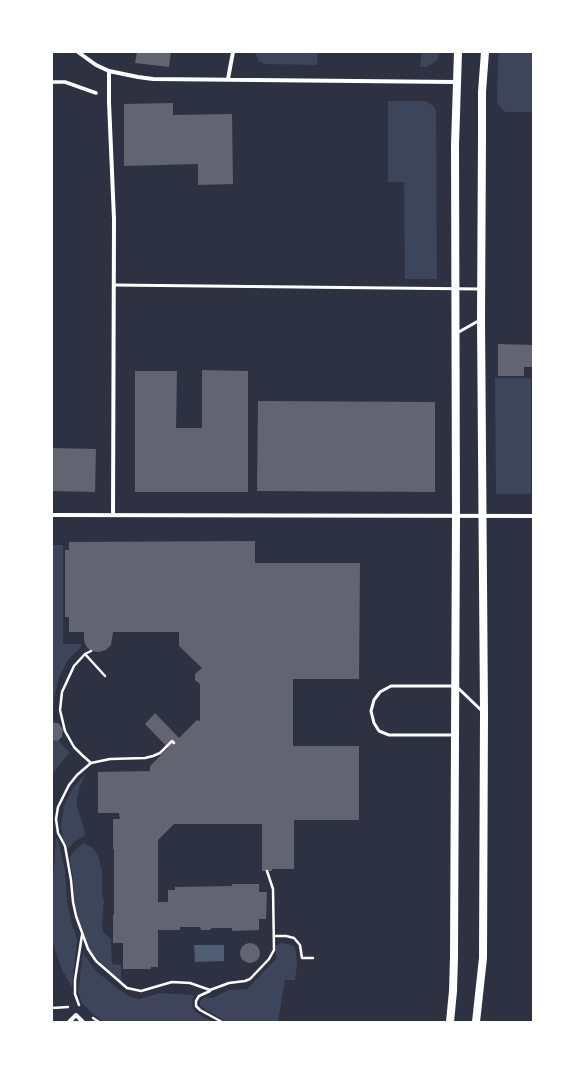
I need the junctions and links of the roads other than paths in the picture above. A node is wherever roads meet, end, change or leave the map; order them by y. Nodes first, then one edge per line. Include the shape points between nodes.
1 (78, 52) edge
2 (233, 52) edge
3 (458, 52) edge
4 (485, 52) edge
5 (109, 71) junction
6 (228, 79) junction
7 (52, 82) edge
8 (456, 82) junction
9 (96, 93) dead end
10 (114, 285) junction
11 (456, 288) junction
12 (481, 289) junction
13 (481, 319) junction
14 (455, 334) junction
15 (52, 515) edge
16 (113, 515) junction
17 (456, 516) junction
18 (483, 516) junction
19 (533, 516) edge
20 (456, 686) junction
21 (484, 713) junction
22 (456, 735) junction
23 (69, 1022) edge
24 (83, 1022) edge
25 (450, 1022) edge
26 (476, 1022) edge

1 - 5 street
2 - 6 street
3 - 8 main road
4 - 12 main road via 482,111
5 - 6 street via 153,79
5 - 10 street
6 - 8 street
7 - 9 street via 65,82
8 - 11 main road
10 - 11 lane
10 - 16 street
11 - 12 lane
11 - 14 main road
12 - 13 main road
13 - 14 lane
13 - 18 main road
14 - 17 main road
15 - 16 street
16 - 17 street
17 - 18 street
17 - 20 main road
18 - 19 street
18 - 21 main road
20 - 21 lane
20 - 22 main road
20 - 22 lane via 391,686 380,692 371,711 379,731 389,735
21 - 26 main road via 483,958
22 - 25 main road via 454,958
23 - 24 street via 76,1015

